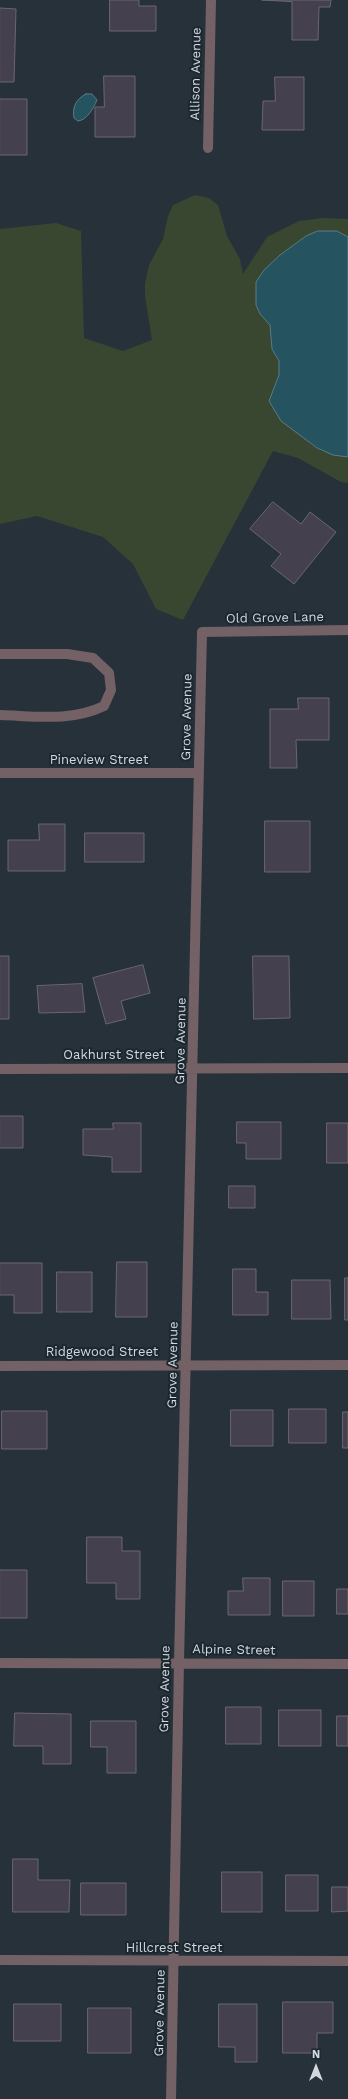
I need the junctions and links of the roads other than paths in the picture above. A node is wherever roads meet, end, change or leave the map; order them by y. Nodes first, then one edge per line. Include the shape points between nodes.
1 (210, 0) edge
2 (208, 148) dead end
3 (348, 630) edge
4 (202, 632) joint
5 (0, 654) edge
6 (0, 715) edge
7 (0, 773) edge
8 (199, 773) junction
9 (193, 1068) junction
10 (348, 1068) edge
11 (0, 1069) edge
12 (187, 1365) junction
13 (348, 1365) edge
14 (0, 1366) edge
15 (178, 1662) junction
16 (0, 1663) edge
17 (348, 1664) edge
18 (0, 1960) edge
19 (174, 1961) junction
20 (348, 1961) edge
21 (171, 2099) edge

1 - 2 street, Allison Avenue
3 - 4 street, Old Grove Lane
4 - 8 street, Grove Avenue
5 - 6 street via 67,654 93,658 109,673 111,690 104,706 88,714 63,717
7 - 8 street, Pineview Street
8 - 9 street, Grove Avenue
9 - 10 street, Oakhurst Street
9 - 11 street, Oakhurst Street
9 - 12 street, Grove Avenue
12 - 13 street, Ridgewood Street
12 - 14 street, Ridgewood Street
12 - 15 street, Grove Avenue
15 - 16 street, Alpine Street
15 - 17 street, Alpine Street
15 - 19 street, Grove Avenue
18 - 19 street, Hillcrest Street
19 - 20 street, Hillcrest Street
19 - 21 street, Grove Avenue

